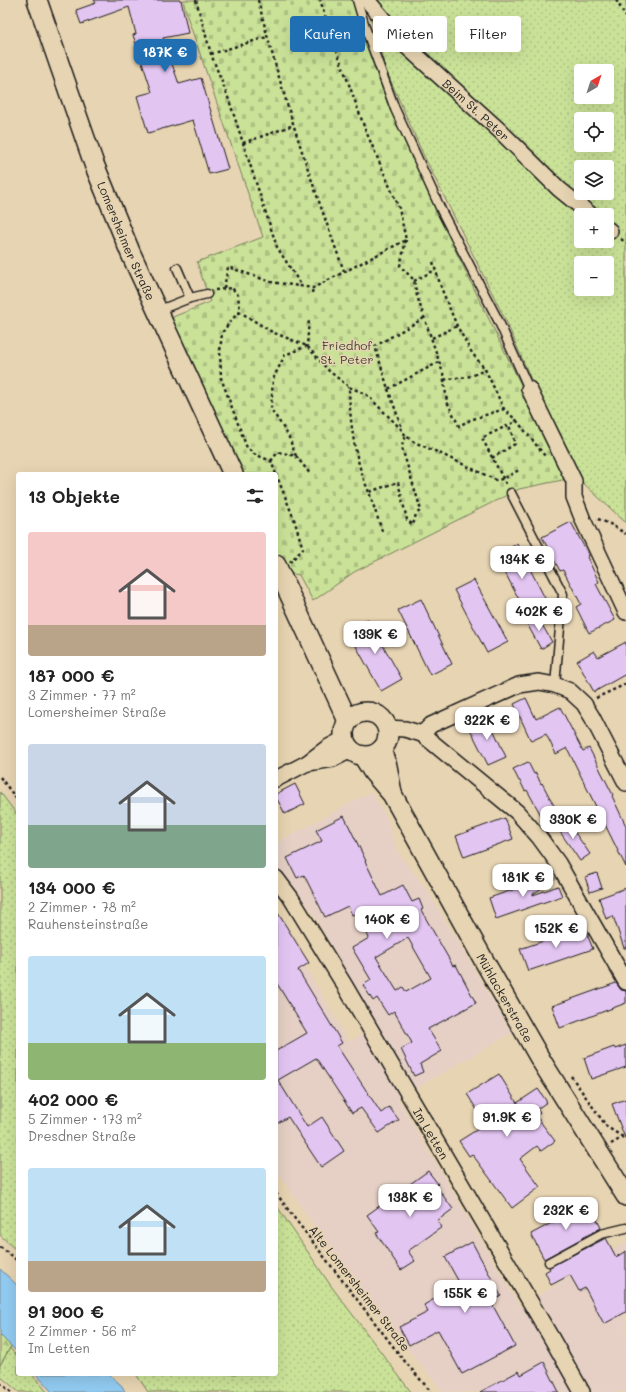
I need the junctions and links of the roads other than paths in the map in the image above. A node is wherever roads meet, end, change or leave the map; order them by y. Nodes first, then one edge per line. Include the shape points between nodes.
1 (37, 0) edge
2 (356, 0) edge
3 (367, 0) edge
4 (582, 208) edge
5 (177, 268) dead end
6 (207, 294) road end
7 (190, 298) junction
8 (157, 311) junction
9 (529, 389) joint
10 (232, 472) edge
11 (511, 493) road end
12 (278, 569) edge
13 (626, 612) edge
14 (555, 685) junction
15 (387, 728) junction
16 (422, 734) junction
17 (354, 735) junction
18 (381, 750) junction
19 (278, 778) edge
20 (626, 783) edge
21 (392, 794) junction
22 (278, 881) edge
23 (626, 982) edge
24 (626, 1196) edge
25 (626, 1228) edge
26 (549, 1262) dead end
27 (582, 1392) edge

1 - 8 street, Lomersheimer Straße via 94,164
2 - 9 lane via 396,109 442,212 499,322
3 - 4 street, Beim St. Peter via 405,45
5 - 7 lane
6 - 7 lane
7 - 8 lane
8 - 10 street, Lomersheimer Straße
9 - 13 street via 574,481 574,497 583,520
11 - 14 lane via 563,594
12 - 17 street
14 - 16 street via 539,682 519,685 431,725
14 - 20 street via 570,691 584,704
15 - 16 street via 405,729
15 - 17 street via 381,717 370,712
15 - 18 street via 387,740
16 - 23 street via 517,812 539,837 558,863
17 - 18 street via 376,754
17 - 19 street
17 - 21 street, Mühlackerstraße via 373,772
18 - 21 street, Mühlackerstraße
21 - 24 street, Mühlackerstraße via 498,987
22 - 27 street, Im Letten via 346,986
25 - 26 lane via 601,1234

